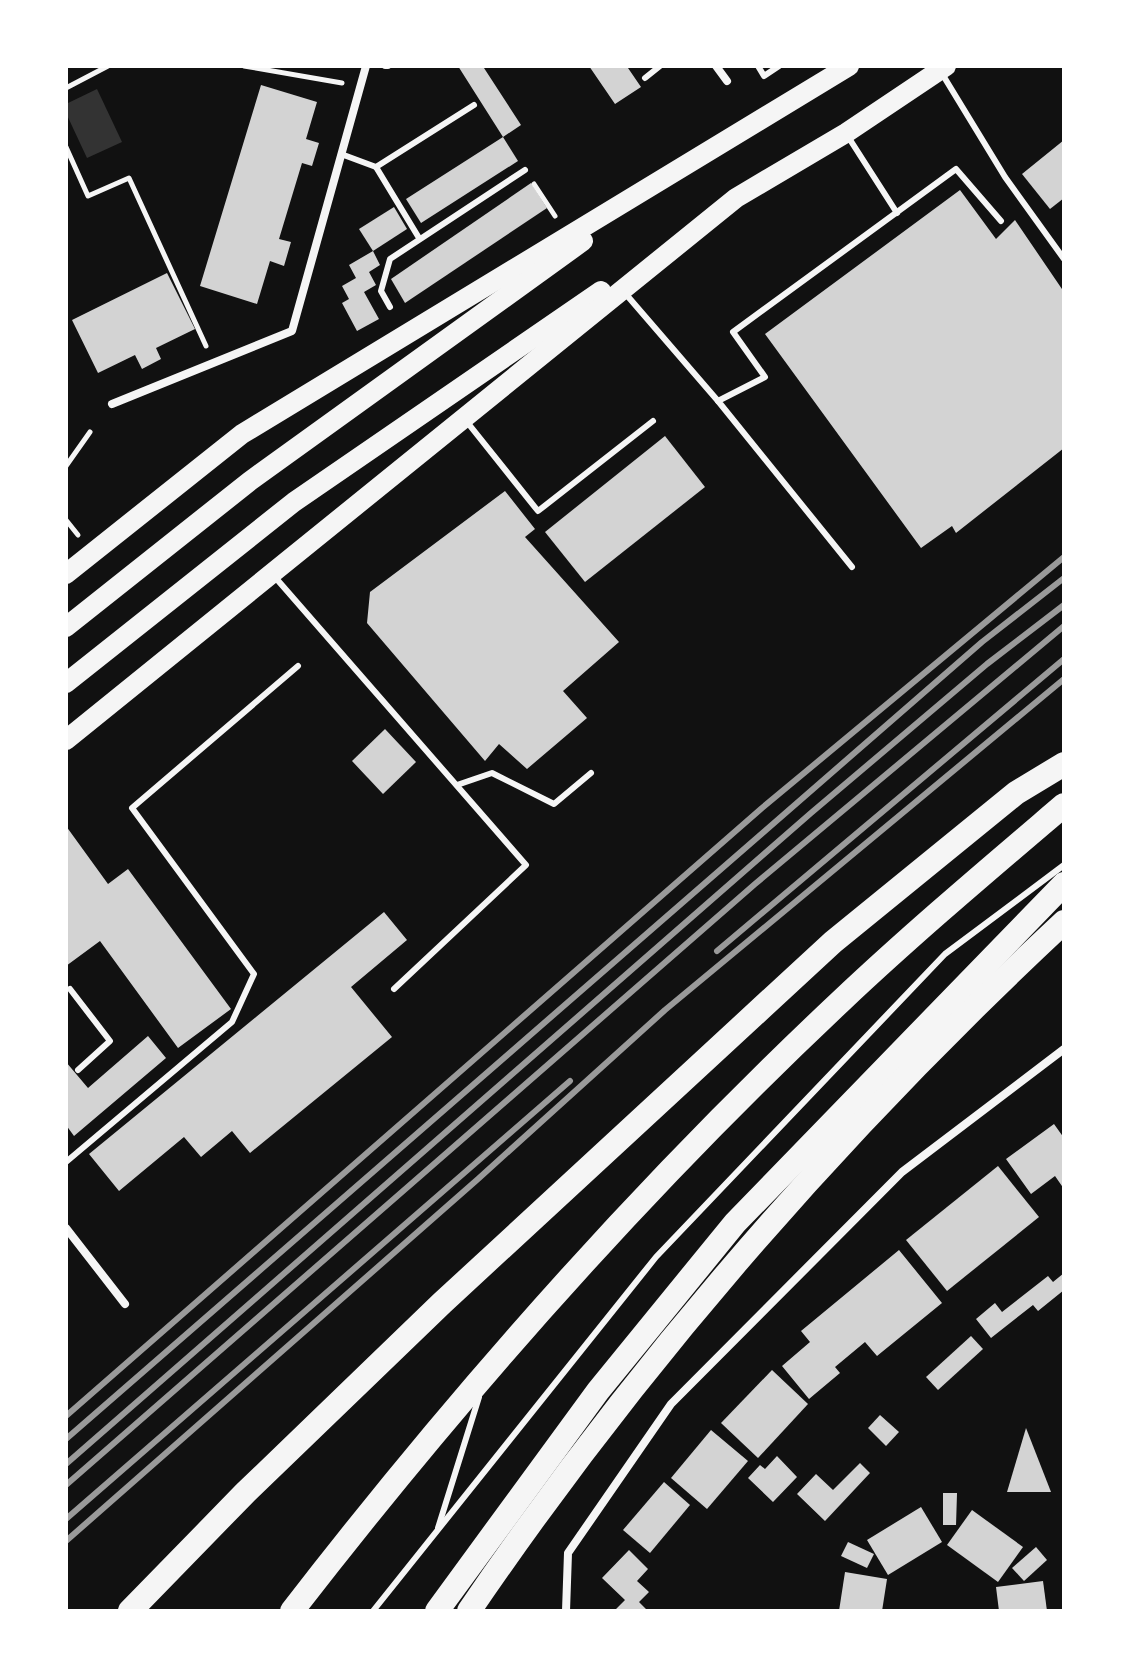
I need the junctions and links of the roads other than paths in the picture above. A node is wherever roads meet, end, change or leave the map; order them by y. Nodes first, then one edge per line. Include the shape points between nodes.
1 (366, 66) edge
2 (660, 66) edge
3 (716, 66) edge
4 (758, 66) edge
5 (779, 66) edge
6 (849, 66) edge
7 (943, 68) edge
8 (645, 78) dead end
9 (727, 81) dead end
10 (474, 105) dead end
11 (846, 133) junction
12 (710, 150) junction
13 (341, 154) junction
14 (376, 167) junction
15 (525, 170) road end
16 (736, 198) junction
17 (897, 213) junction
18 (1001, 221) dead end
19 (419, 238) junction
20 (1064, 259) edge
21 (622, 290) junction
22 (390, 307) dead end
23 (718, 401) junction
24 (112, 404) dead end
25 (464, 417) junction
26 (653, 421) dead end
27 (852, 567) dead end
28 (270, 572) junction
29 (66, 574) edge
30 (66, 627) edge
31 (298, 666) dead end
32 (66, 683) edge
33 (66, 740) edge
34 (1064, 764) edge
35 (591, 773) dead end
36 (457, 785) junction
37 (1064, 805) edge
38 (1064, 865) edge
39 (1064, 884) edge
40 (1064, 922) edge
41 (70, 989) dead end
42 (394, 989) dead end
43 (1064, 1049) edge
44 (78, 1070) dead end
45 (66, 1162) edge
46 (66, 1228) edge
47 (125, 1304) dead end
48 (487, 1371) junction
49 (437, 1531) junction
50 (130, 1611) edge
51 (292, 1611) edge
52 (373, 1611) edge
53 (437, 1611) edge
54 (469, 1611) edge
55 (566, 1611) edge

1 - 13 street
2 - 8 lane
3 - 9 street
4 - 5 lane via 764,76
6 - 12 main road
7 - 11 main road
7 - 20 lane via 1005,177
10 - 14 lane
11 - 16 main road
11 - 17 lane
12 - 29 main road via 242,434
12 - 30 main road via 250,481
13 - 14 lane
13 - 24 street via 292,331
14 - 19 lane
15 - 19 lane
16 - 21 main road
16 - 32 main road via 294,502
17 - 18 lane via 956,169
17 - 23 lane via 733,332 765,377
19 - 22 lane via 390,259 381,291
21 - 23 lane
21 - 25 main road
23 - 27 lane
25 - 26 lane via 538,511
25 - 28 main road
28 - 33 main road
28 - 36 lane
31 - 45 lane via 132,808 254,974 232,1022
34 - 50 highway via 1016,793 833,942 442,1303
35 - 36 lane via 554,804 492,773
36 - 42 lane via 526,865
37 - 48 highway via 841,1001 685,1157
38 - 49 lane via 945,954 656,1257
39 - 53 highway via 735,1223 598,1391
40 - 54 highway via 885,1098 709,1296 540,1506
41 - 44 lane via 110,1041
43 - 55 street via 902,1172 671,1404 568,1553
46 - 47 street
48 - 49 lane
48 - 51 highway
49 - 52 lane

